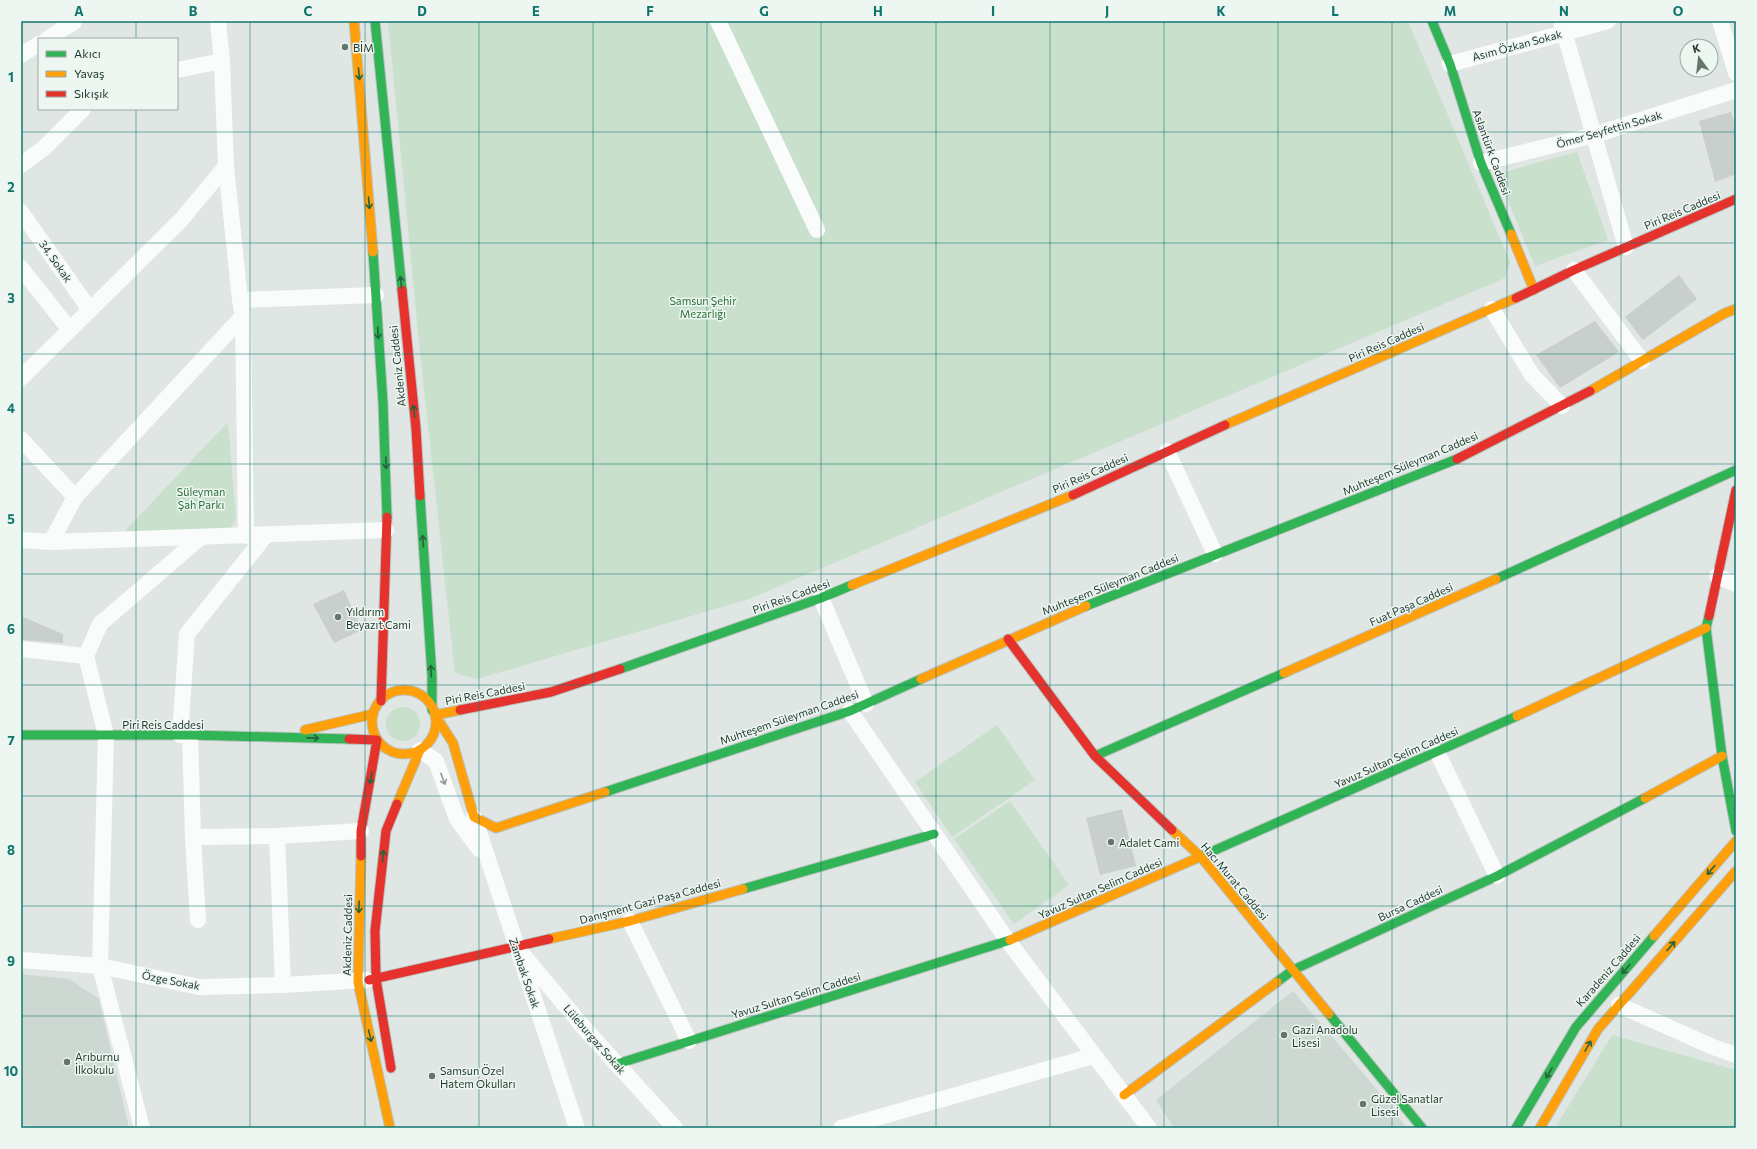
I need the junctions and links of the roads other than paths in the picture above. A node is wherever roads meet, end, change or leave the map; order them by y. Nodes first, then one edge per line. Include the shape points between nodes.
1 (218, 21) edge
2 (354, 21) edge
3 (375, 21) edge
4 (718, 21) edge
5 (1432, 21) edge
6 (1608, 21) edge
7 (1720, 21) edge
8 (74, 22) dead end
9 (1563, 27) edge
10 (49, 38) edge
11 (38, 45) edge
12 (21, 56) edge
13 (222, 61) junction
14 (1450, 64) junction
15 (178, 70) edge
16 (1736, 73) edge
17 (1736, 90) edge
18 (82, 110) edge
19 (1594, 135) junction
20 (1481, 163) junction
21 (21, 165) edge
22 (226, 166) junction
23 (1736, 199) edge
24 (21, 212) edge
25 (817, 230) dead end
26 (1626, 247) junction
27 (21, 268) edge
28 (1574, 270) junction
29 (1534, 290) junction
30 (376, 295) junction
31 (240, 300) junction
32 (1492, 309) junction
33 (1736, 309) edge
34 (90, 310) junction
35 (243, 316) junction
36 (70, 330) junction
37 (1642, 361) junction
38 (21, 378) edge
39 (1562, 406) junction
40 (21, 439) edge
41 (1167, 451) junction
42 (1736, 470) edge
43 (1736, 490) edge
44 (75, 497) junction
45 (386, 530) junction
46 (266, 535) junction
47 (246, 536) junction
48 (201, 537) junction
49 (21, 540) edge
50 (51, 542) junction
51 (1215, 554) junction
52 (1718, 576) junction
53 (1736, 584) edge
54 (821, 598) junction
55 (1706, 628) junction
56 (1008, 639) junction
57 (21, 649) edge
58 (86, 656) junction
59 (381, 701) junction
60 (866, 704) junction
61 (850, 711) junction
62 (434, 712) junction
63 (373, 714) junction
64 (21, 735) edge
65 (106, 735) junction
66 (185, 735) junction
67 (274, 737) junction
68 (377, 740) junction
69 (420, 750) junction
70 (1437, 752) junction
71 (1095, 756) junction
72 (1722, 756) junction
73 (474, 817) junction
74 (361, 831) junction
75 (1736, 831) edge
76 (934, 834) junction
77 (277, 836) junction
78 (193, 837) junction
79 (1736, 841) edge
80 (1201, 857) junction
81 (487, 859) junction
82 (1736, 871) edge
83 (1497, 876) junction
84 (198, 920) dead end
85 (630, 921) junction
86 (1008, 941) junction
87 (517, 948) junction
88 (21, 960) edge
89 (100, 966) junction
90 (1293, 970) junction
91 (367, 980) junction
92 (283, 985) junction
93 (1619, 1005) junction
94 (689, 1041) junction
95 (1736, 1055) edge
96 (1093, 1056) junction
97 (617, 1064) junction
98 (394, 1081) dead end
99 (1124, 1095) junction
100 (142, 1128) edge
101 (390, 1128) edge
102 (578, 1128) edge
103 (675, 1128) edge
104 (841, 1128) edge
105 (1149, 1128) edge
106 (1422, 1128) edge
107 (1516, 1128) edge
108 (1540, 1128) edge

1 - 13 street
2 -> 30 street, Akdeniz Caddesi
62 -> 3 street, Akdeniz Caddesi via 416,429
4 - 25 street
5 - 14 street, Aslantürk Caddesi
6 - 9 street, Asım Özkan Sokak
7 - 16 street
8 - 10 street
9 - 14 street, Asım Özkan Sokak
9 - 19 street
11 - 12 street
13 - 15 street
13 - 22 street
14 - 20 street, Aslantürk Caddesi
17 - 19 street, Ömer Seyfettin Sokak
18 - 21 street via 44,148
19 - 20 street, Ömer Seyfettin Sokak
19 - 26 street
20 - 29 street, Aslantürk Caddesi
22 - 31 street
22 - 34 street via 181,220
23 - 26 street, Piri Reis Caddesi
24 - 34 street, 34. Sokak
26 - 28 street, Piri Reis Caddesi
27 - 36 street
28 - 29 street, Piri Reis Caddesi
28 - 37 street
29 - 32 street, Piri Reis Caddesi
30 - 31 street
30 -> 45 street, Akdeniz Caddesi via 386,459
31 - 35 street
32 - 39 street via 1532,375
32 - 41 street, Piri Reis Caddesi
33 - 37 street, Muhteşem Süleyman Caddesi
34 - 36 street
35 - 44 street
35 - 47 street
36 - 38 street
37 - 39 street, Muhteşem Süleyman Caddesi
39 - 51 street, Muhteşem Süleyman Caddesi via 1456,459
40 - 44 street
41 - 51 street
41 - 54 street, Piri Reis Caddesi via 1097,485
42 - 71 street, Fuat Paşa Caddesi via 1533,563
43 - 52 street
44 - 50 street
45 - 46 street
45 - 59 street, Akdeniz Caddesi
46 - 47 street
46 - 66 street via 187,634
47 - 48 street
48 - 50 street
48 - 58 street via 100,624
49 - 50 street
51 - 56 street, Muhteşem Süleyman Caddesi
52 - 53 street
52 - 55 street
54 - 60 street
54 - 62 street, Piri Reis Caddesi via 551,692
55 - 70 street, Yavuz Sultan Selim Caddesi
55 - 72 street
56 - 60 street, Muhteşem Süleyman Caddesi
56 - 71 street, Hacı Murat Caddesi
57 - 58 street
58 - 65 street
59 - 62 street via 385,696 395,692 416,693 424,698
59 - 63 street
60 - 61 street, Muhteşem Süleyman Caddesi
61 - 73 street, Muhteşem Süleyman Caddesi via 496,828
61 - 76 street
62 - 69 street via 433,735
62 - 73 street via 453,743
63 - 67 street
63 - 68 street via 372,726
64 - 65 street, Piri Reis Caddesi
65 - 66 street, Piri Reis Caddesi
65 - 89 street
66 - 67 street, Piri Reis Caddesi
66 - 78 street
67 -> 68 street, Piri Reis Caddesi
68 - 69 street via 390,751 401,754
68 -> 74 street, Akdeniz Caddesi
69 -> 81 street via 436,761 457,819
91 -> 69 street, Akdeniz Caddesi via 386,831
70 - 80 street, Yavuz Sultan Selim Caddesi
70 - 83 street
71 - 80 street, Hacı Murat Caddesi
72 - 75 street
72 - 83 street, Bursa Caddesi
73 - 81 street, Zambak Sokak
74 - 77 street
74 -> 91 street, Akdeniz Caddesi
76 - 85 street, Danışment Gazi Paşa Caddesi
76 - 86 street
77 - 78 street
77 - 92 street
78 - 84 street
79 -> 107 street, Karadeniz Caddesi via 1576,1027
80 - 86 street, Yavuz Sultan Selim Caddesi
80 - 90 street, Hacı Murat Caddesi
81 - 87 street, Zambak Sokak
93 -> 82 street
83 - 90 street, Bursa Caddesi
85 - 87 street, Danışment Gazi Paşa Caddesi
85 - 94 street
86 - 94 street, Yavuz Sultan Selim Caddesi
86 - 96 street
87 - 91 street, Danışment Gazi Paşa Caddesi
87 - 97 street, Lüleburgaz Sokak
87 - 102 street, Zambak Sokak
88 - 89 street, Özge Sokak
89 - 92 street, Özge Sokak via 199,987
89 - 100 street
90 - 99 street, Bursa Caddesi
90 - 106 street, Hacı Murat Caddesi
91 - 92 street, Özge Sokak
91 - 98 street, Akdeniz Caddesi
91 -> 101 street, Akdeniz Caddesi
93 - 95 street
108 -> 93 street via 1598,1030
94 - 97 street, Yavuz Sultan Selim Caddesi
96 - 99 street
96 - 104 street
97 - 103 street, Lüleburgaz Sokak
99 - 105 street

